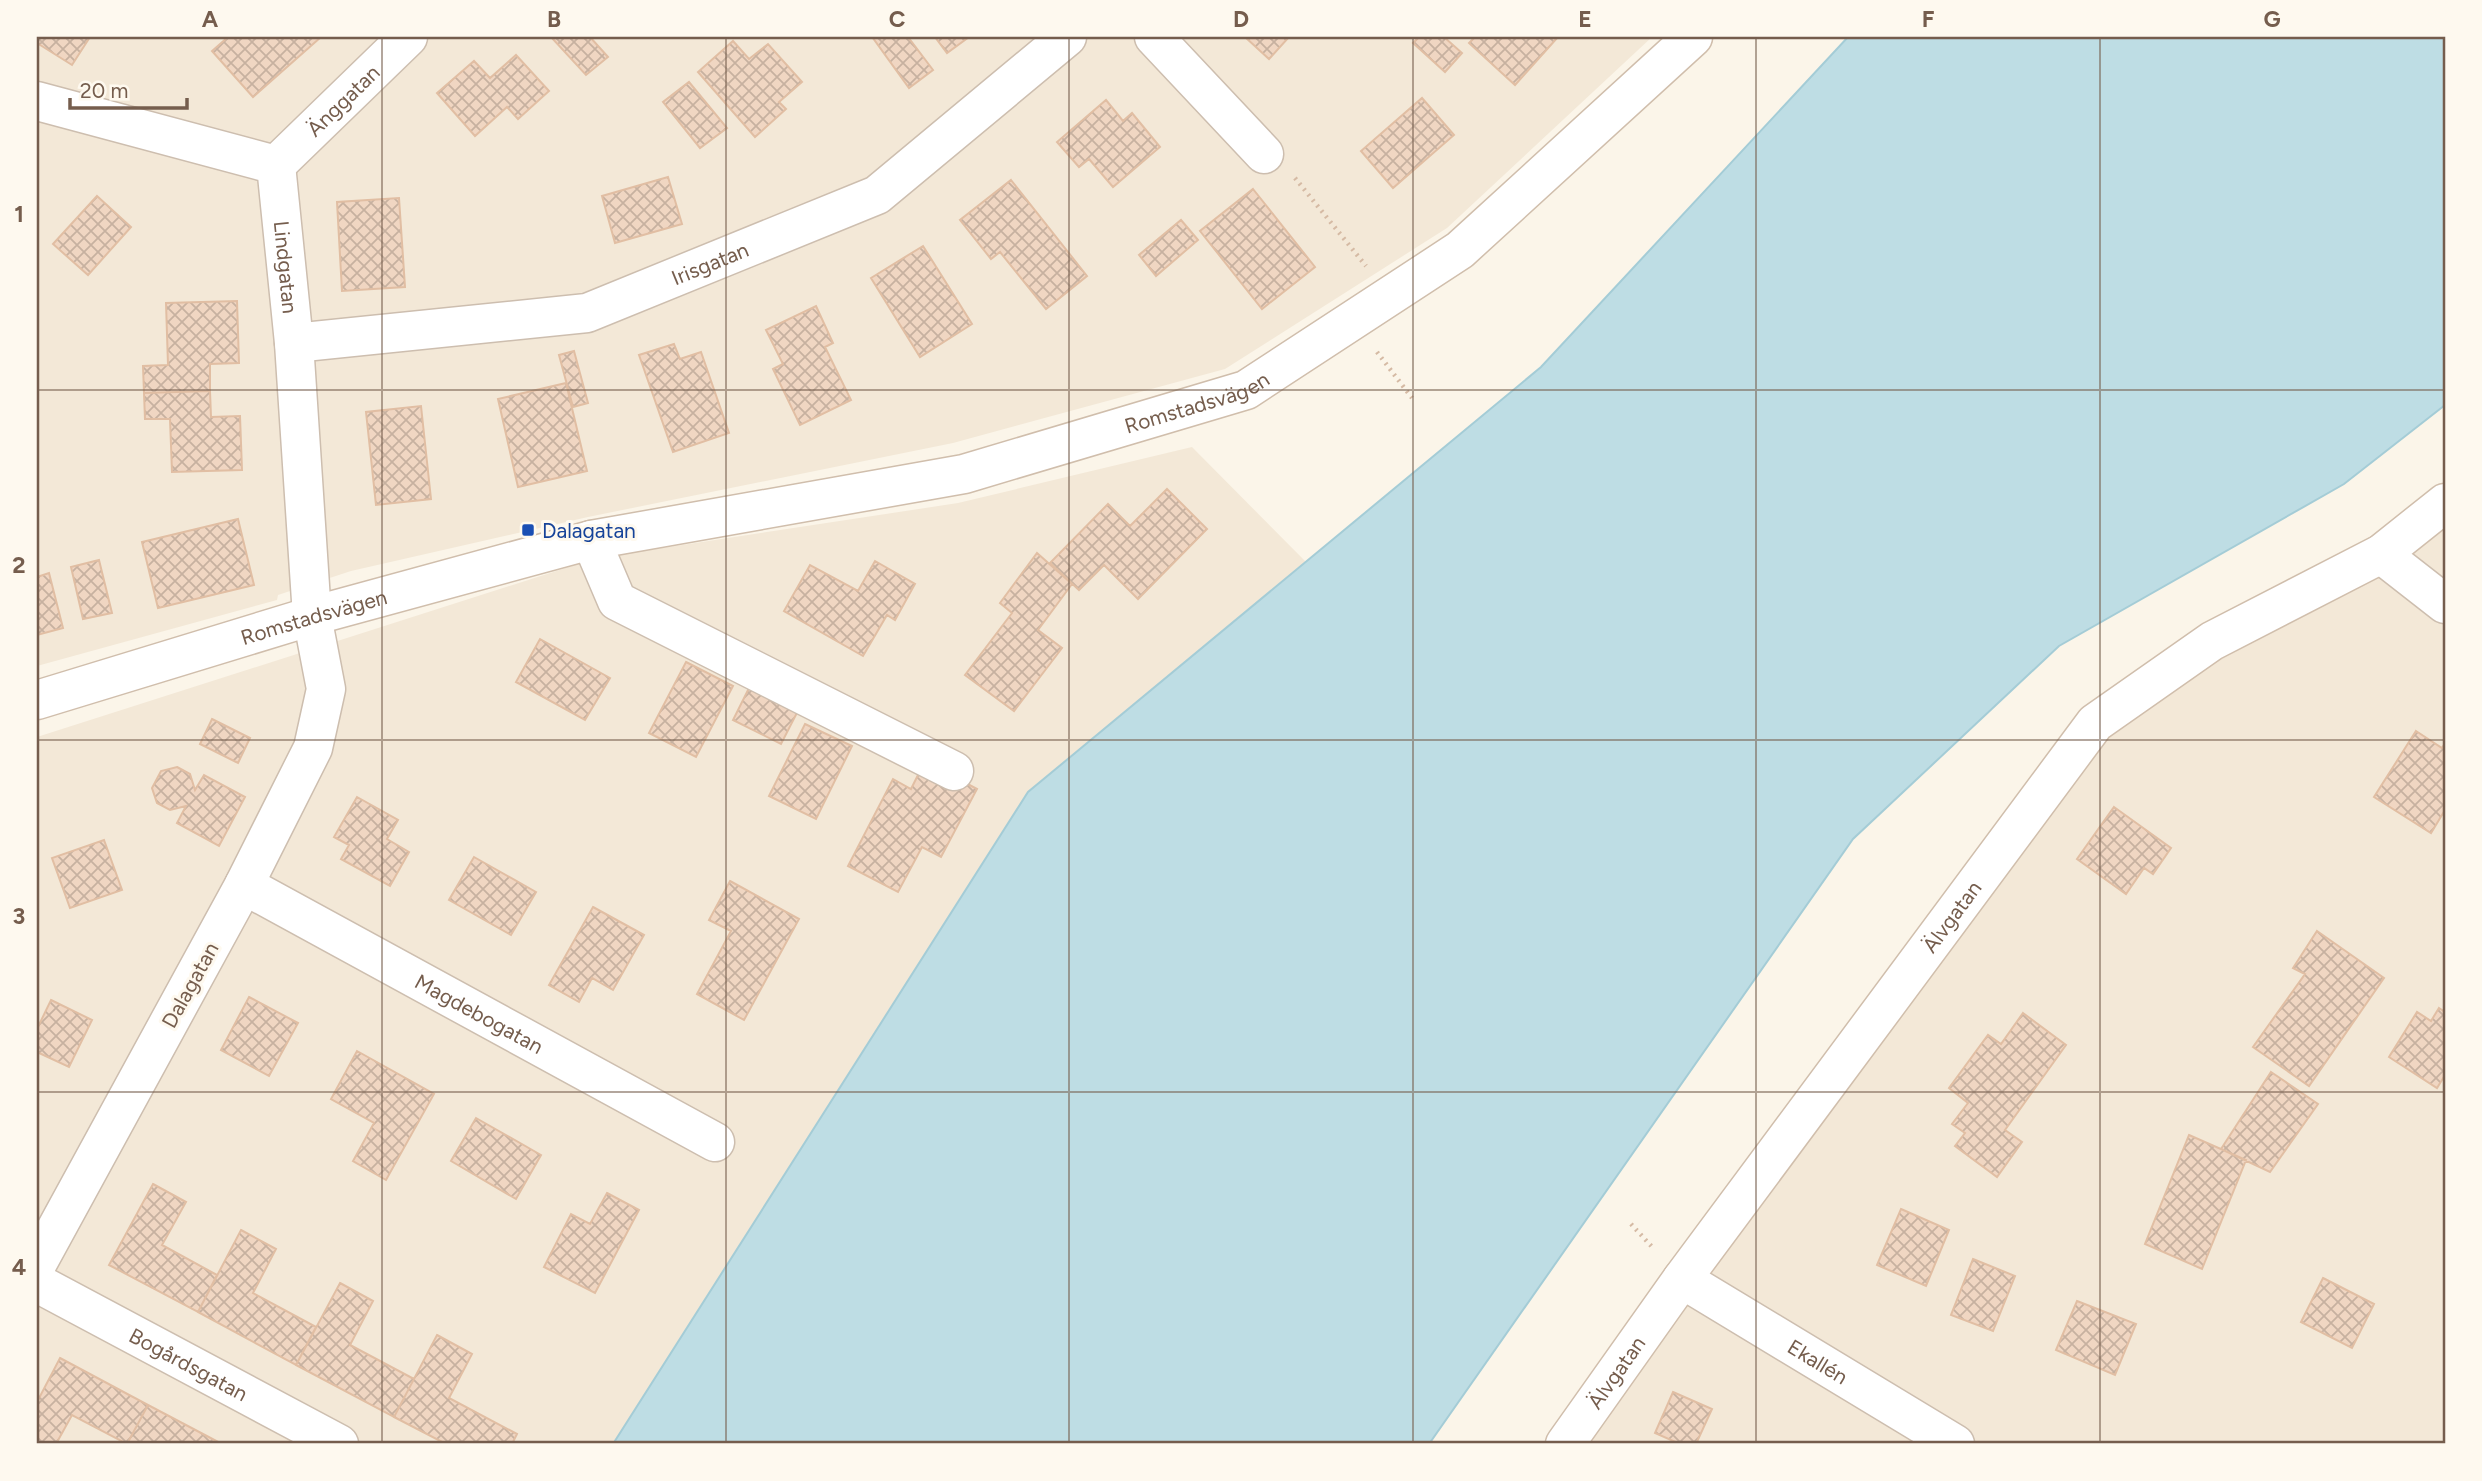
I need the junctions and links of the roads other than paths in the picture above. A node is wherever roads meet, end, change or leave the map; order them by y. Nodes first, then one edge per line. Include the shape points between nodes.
1 (408, 37) edge
2 (1068, 37) edge
3 (1154, 37) edge
4 (1693, 37) edge
5 (37, 101) edge
6 (1264, 154) road end
7 (276, 164) junction
8 (294, 343) junction
9 (2445, 503) edge
10 (591, 540) junction
11 (2381, 554) junction
12 (2445, 604) edge
13 (312, 616) junction
14 (37, 701) edge
15 (954, 771) dead end
16 (244, 886) junction
17 (715, 1142) dead end
18 (37, 1264) edge
19 (1682, 1279) junction
20 (37, 1283) edge
21 (340, 1444) edge
22 (1565, 1444) edge
23 (1955, 1444) edge

1 - 7 street, Änggatan
2 - 8 street, Irisgatan via 877,195 587,313
3 - 6 street
4 - 10 street, Romstadsvägen via 1460,250 1245,390 977,470
5 - 7 street
7 - 8 street, Lindgatan
8 - 13 street, Lindgatan
9 - 11 street, Älvgatan
10 - 13 street, Romstadsvägen
10 - 15 street via 617,601
11 - 12 street
11 - 19 street, Älvgatan via 2212,640 2095,723
13 - 14 street, Romstadsvägen
13 - 16 street, Dalagatan via 326,689 313,748
16 - 17 street, Magdebogatan
16 - 18 street, Dalagatan
19 - 22 street, Älvgatan
19 - 23 street, Ekallén
20 - 21 street, Bogårdsgatan

